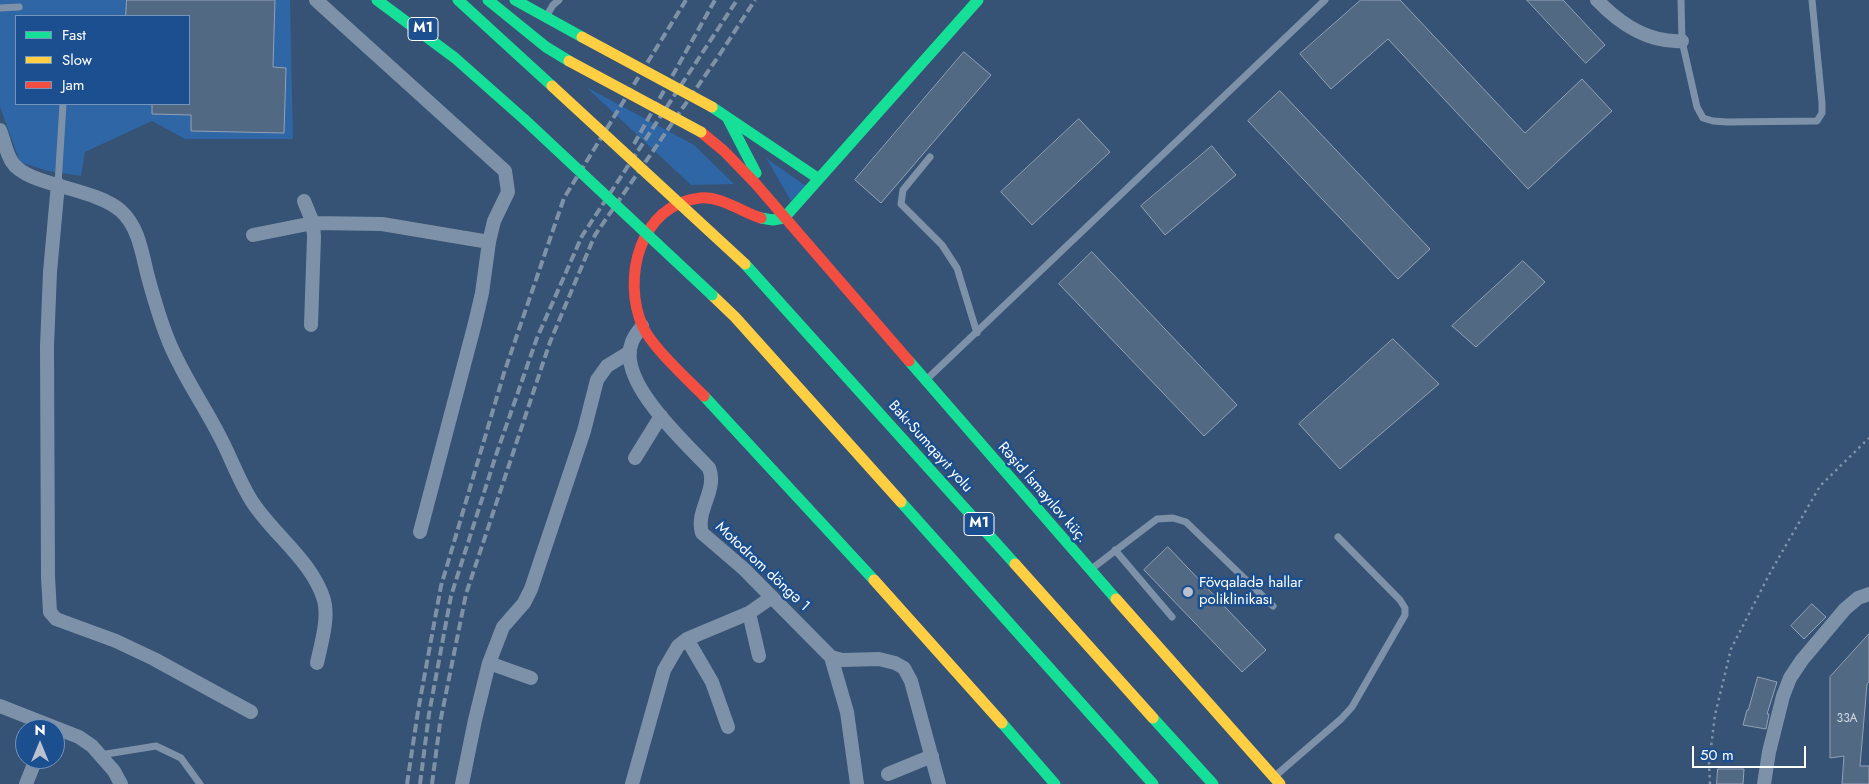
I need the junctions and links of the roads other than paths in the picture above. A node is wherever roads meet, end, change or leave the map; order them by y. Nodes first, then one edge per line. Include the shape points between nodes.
1 (316, 0) edge
2 (377, 0) edge
3 (391, 0) edge
4 (458, 0) edge
5 (488, 0) edge
6 (559, 0) edge
7 (978, 0) edge
8 (1325, 0) edge
9 (1597, 0) edge
10 (1681, 0) edge
11 (1812, 0) edge
12 (522, 1) edge
13 (19, 7) dead end
14 (0, 8) edge
15 (546, 18) junction
16 (1682, 41) junction
17 (455, 58) junction
18 (63, 105) edge
19 (727, 116) junction
20 (0, 130) edge
21 (930, 157) dead end
22 (819, 180) junction
23 (58, 184) junction
24 (766, 194) junction
25 (304, 201) dead end
26 (784, 218) junction
27 (313, 223) junction
28 (253, 236) dead end
29 (489, 242) junction
30 (312, 325) dead end
31 (642, 326) junction
32 (977, 333) junction
33 (630, 352) junction
34 (925, 381) junction
35 (661, 416) junction
36 (635, 458) dead end
37 (420, 532) dead end
38 (1338, 536) dead end
39 (1115, 550) junction
40 (1090, 570) junction
41 (1869, 594) edge
42 (772, 596) junction
43 (1273, 606) dead end
44 (748, 613) junction
45 (1172, 617) dead end
46 (687, 639) junction
47 (759, 656) dead end
48 (831, 657) junction
49 (317, 663) dead end
50 (489, 663) junction
51 (531, 678) dead end
52 (0, 706) edge
53 (251, 712) dead end
54 (29, 719) edge
55 (728, 727) dead end
56 (65, 733) edge
57 (100, 755) junction
58 (932, 756) junction
59 (32, 769) edge
60 (888, 774) dead end
61 (1277, 781) edge
62 (26, 784) edge
63 (121, 784) edge
64 (200, 784) edge
65 (462, 784) edge
66 (632, 784) edge
67 (857, 784) edge
68 (939, 784) edge
69 (1055, 784) edge
70 (1153, 784) edge
71 (1213, 784) edge
72 (1764, 784) edge

1 - 29 street via 505,171 508,192 494,221
2 - 17 main road
3 - 17 main road, M1
4 - 71 main road, Bakı-Sumqayıt yolu / M1, bridge via 745,264
5 - 24 main road, bridge via 569,61 700,132 736,161
6 - 15 lane
7 - 22 main road
8 - 32 lane
9 - 16 street via 1632,29 1652,38
10 - 16 lane
11 - 16 lane via 1822,103 1822,113 1817,121 1728,122 1703,118 1697,107
12 - 15 main road
13 - 14 lane
15 - 19 main road, bridge
17 - 70 main road, bridge via 741,324
18 - 23 lane
19 - 22 main road
19 - 24 main road
20 - 23 street via 11,162 20,172
21 - 32 lane via 903,190 901,204 942,245 957,268
22 - 26 main road
23 - 49 street via 106,201 132,224 161,324 242,484 253,503 314,574 326,616
23 - 53 street via 47,346 50,612 56,619 154,659
24 - 26 main road, Rəşid İsmayılov küç.
25 - 27 street
26 - 31 main road via 766,220 730,204 699,198 675,205 663,213 651,225 638,253 636,305
26 - 34 main road, Rəşid İsmayılov küç.
27 - 28 street
27 - 29 street via 399,225
27 - 30 street
29 - 37 street via 482,293
31 - 33 street
31 - 69 main road via 654,344 991,708
32 - 34 lane
33 - 35 street, Motodrom döngə 1 via 638,385
33 - 50 street via 607,366 597,380 584,431 531,589 524,603 503,627
34 - 40 main road, Rəşid İsmayılov küç.
35 - 36 street
35 - 42 street, Motodrom döngə 1 via 709,468 712,476 701,517 702,533
38 - 61 lane via 1400,600 1406,615 1352,707
39 - 40 lane
39 - 43 lane via 1157,519 1173,518 1186,522
39 - 45 lane
40 - 61 main road, Rəşid İsmayılov küç.
41 - 72 street via 1845,609 1790,678 1769,752
42 - 44 street
42 - 48 street, Motodrom döngə 1
44 - 46 street
44 - 47 street
46 - 55 street via 712,682
46 - 66 street via 678,646 664,670
48 - 58 street via 850,661 879,659 904,668 912,681
48 - 67 street via 848,712
50 - 51 street
50 - 65 street
52 - 54 street
56 - 57 street via 79,737
57 - 63 street
57 - 64 lane via 156,746 181,758
58 - 60 street
58 - 68 street
59 - 62 street

